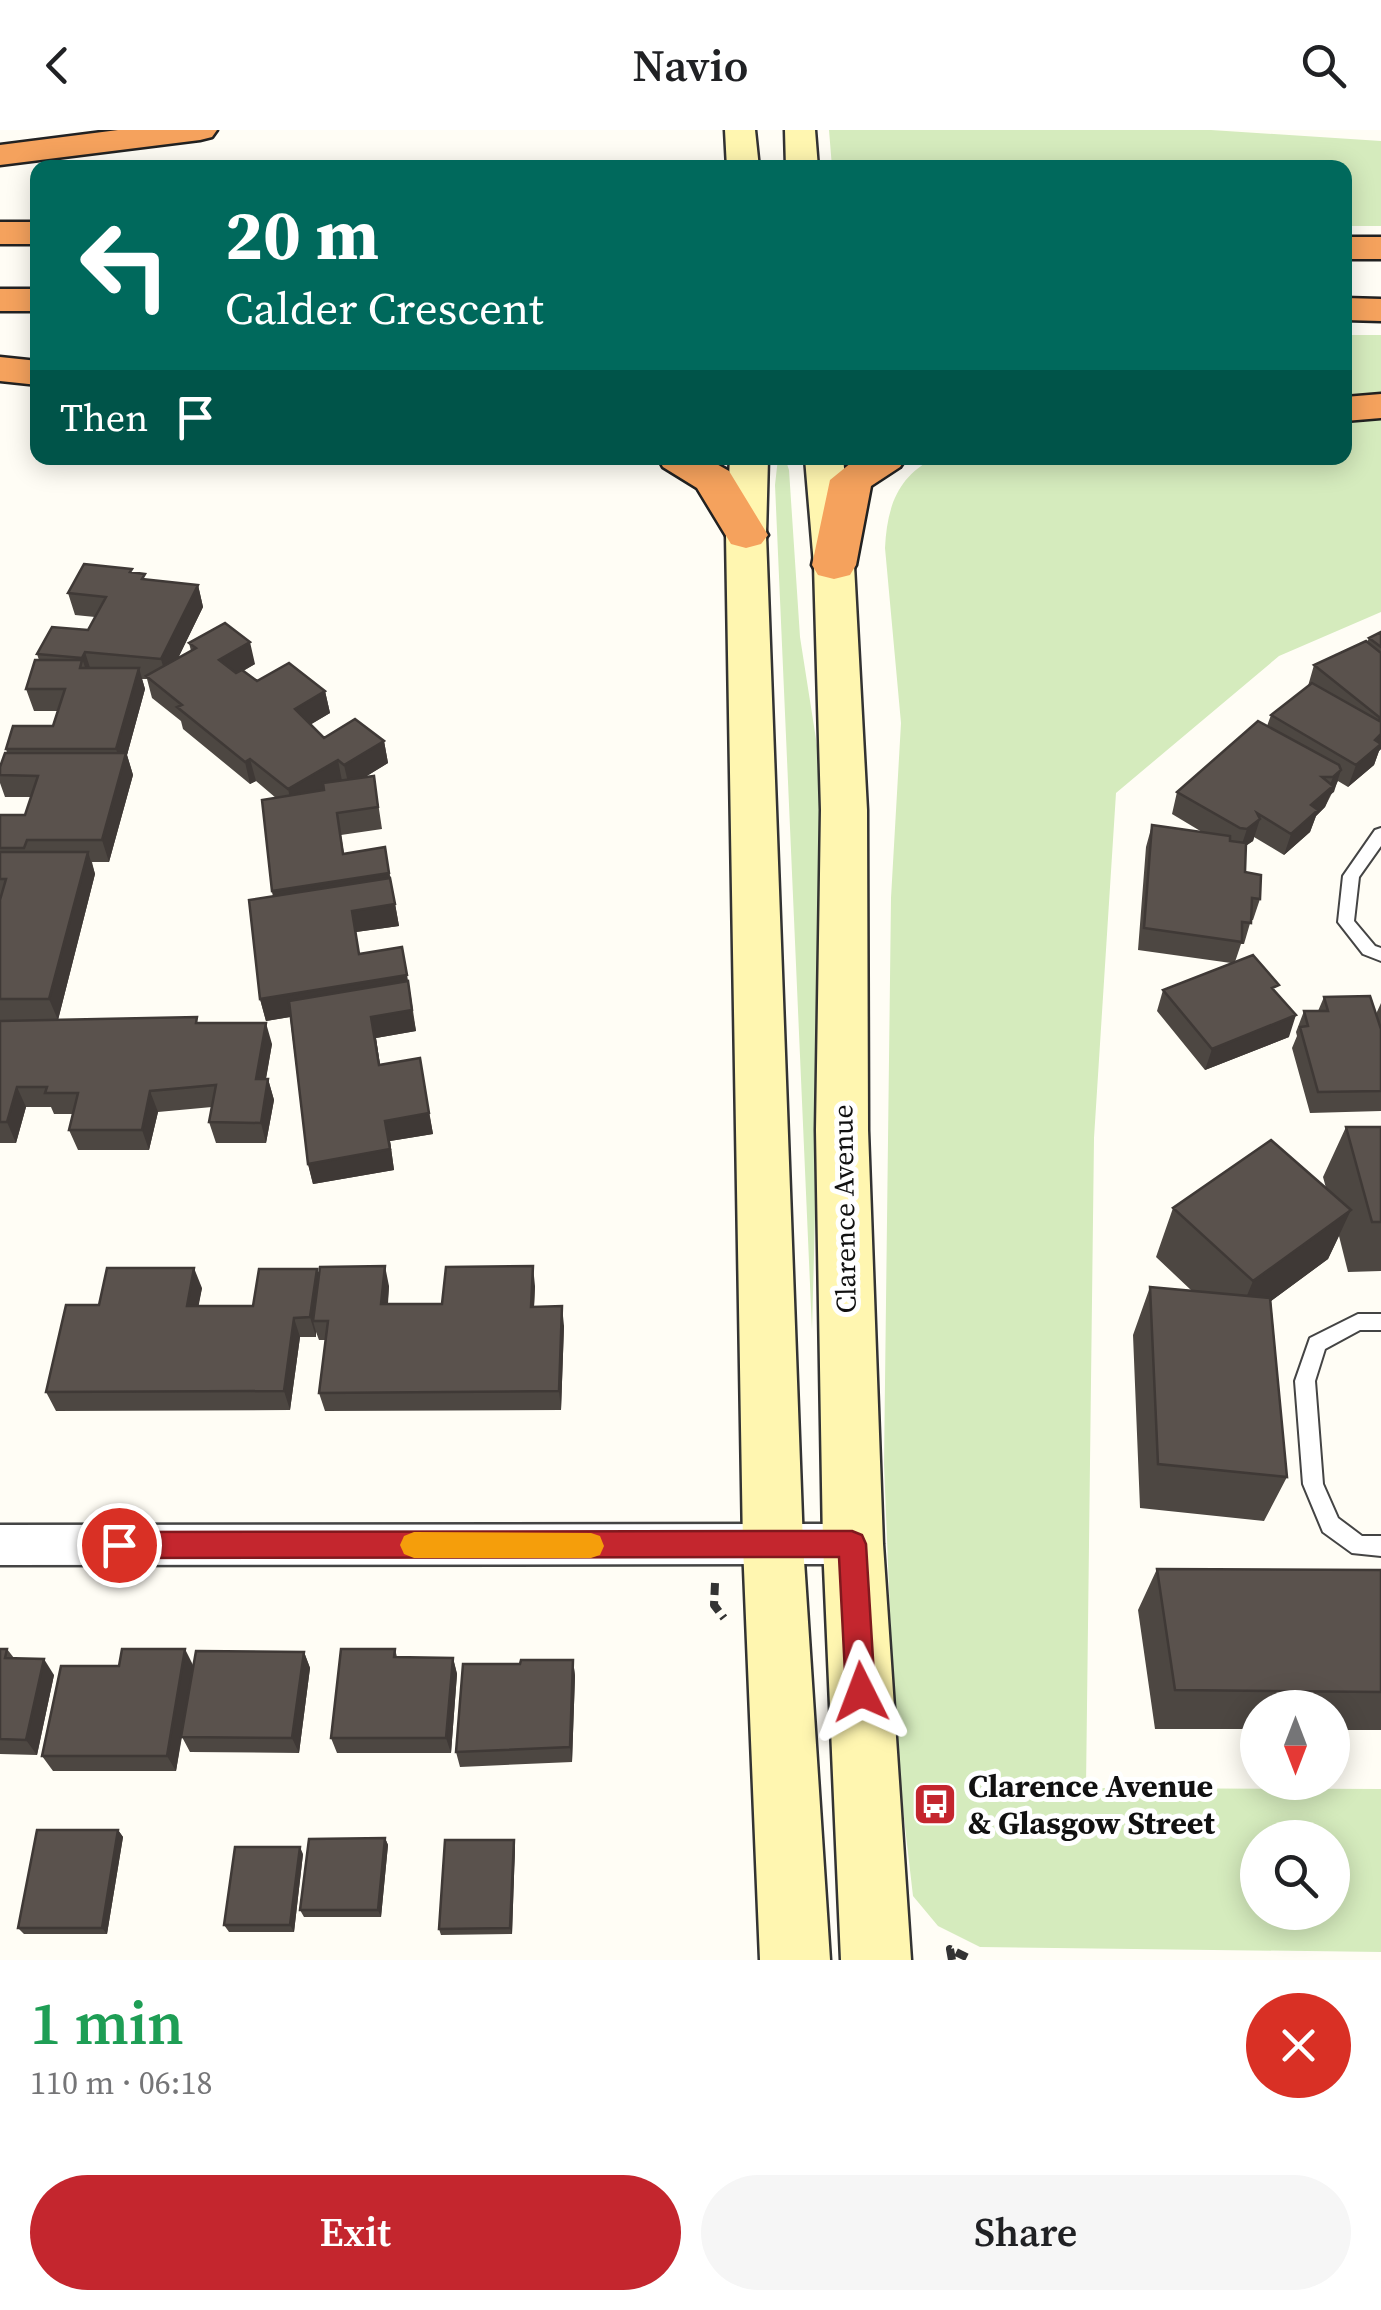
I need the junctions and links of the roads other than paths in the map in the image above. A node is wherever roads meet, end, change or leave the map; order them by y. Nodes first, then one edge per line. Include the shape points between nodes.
1 (200, 130) edge
2 (740, 130) edge
3 (800, 130) edge
4 (0, 155) edge
5 (742, 160) edge
6 (802, 160) edge
7 (0, 232) edge
8 (30, 233) edge
9 (1352, 248) edge
10 (1381, 248) edge
11 (0, 300) edge
12 (30, 300) edge
13 (1352, 310) edge
14 (1381, 310) edge
15 (0, 369) edge
16 (30, 372) edge
17 (1381, 406) edge
18 (1352, 408) edge
19 (689, 465) edge
20 (749, 465) edge
21 (825, 465) edge
22 (874, 465) edge
23 (746, 535) junction
24 (834, 566) junction
25 (1381, 834) edge
26 (1381, 955) edge
27 (1381, 1322) edge
28 (852, 1544) junction
29 (0, 1545) edge
30 (773, 1545) junction
31 (1381, 1546) edge
32 (795, 1960) edge
33 (876, 1960) edge

1 - 4 highway
2 - 5 main road
3 - 6 main road
7 - 8 highway
9 - 10 highway
11 - 12 highway
13 - 14 highway
15 - 16 highway
17 - 18 highway
19 - 23 highway via 714,480
20 - 23 main road
21 - 24 main road, Clarence Avenue
22 - 24 highway via 850,480
23 - 30 main road
24 - 28 main road, Clarence Avenue via 844,810 842,1130
25 - 26 lane via 1352,876 1346,922
27 - 31 lane via 1358,1322 1317,1344 1305,1381 1312,1484 1330,1525 1359,1546
28 - 30 street
28 - 33 main road, Clarence Avenue
29 - 30 street
30 - 32 main road

